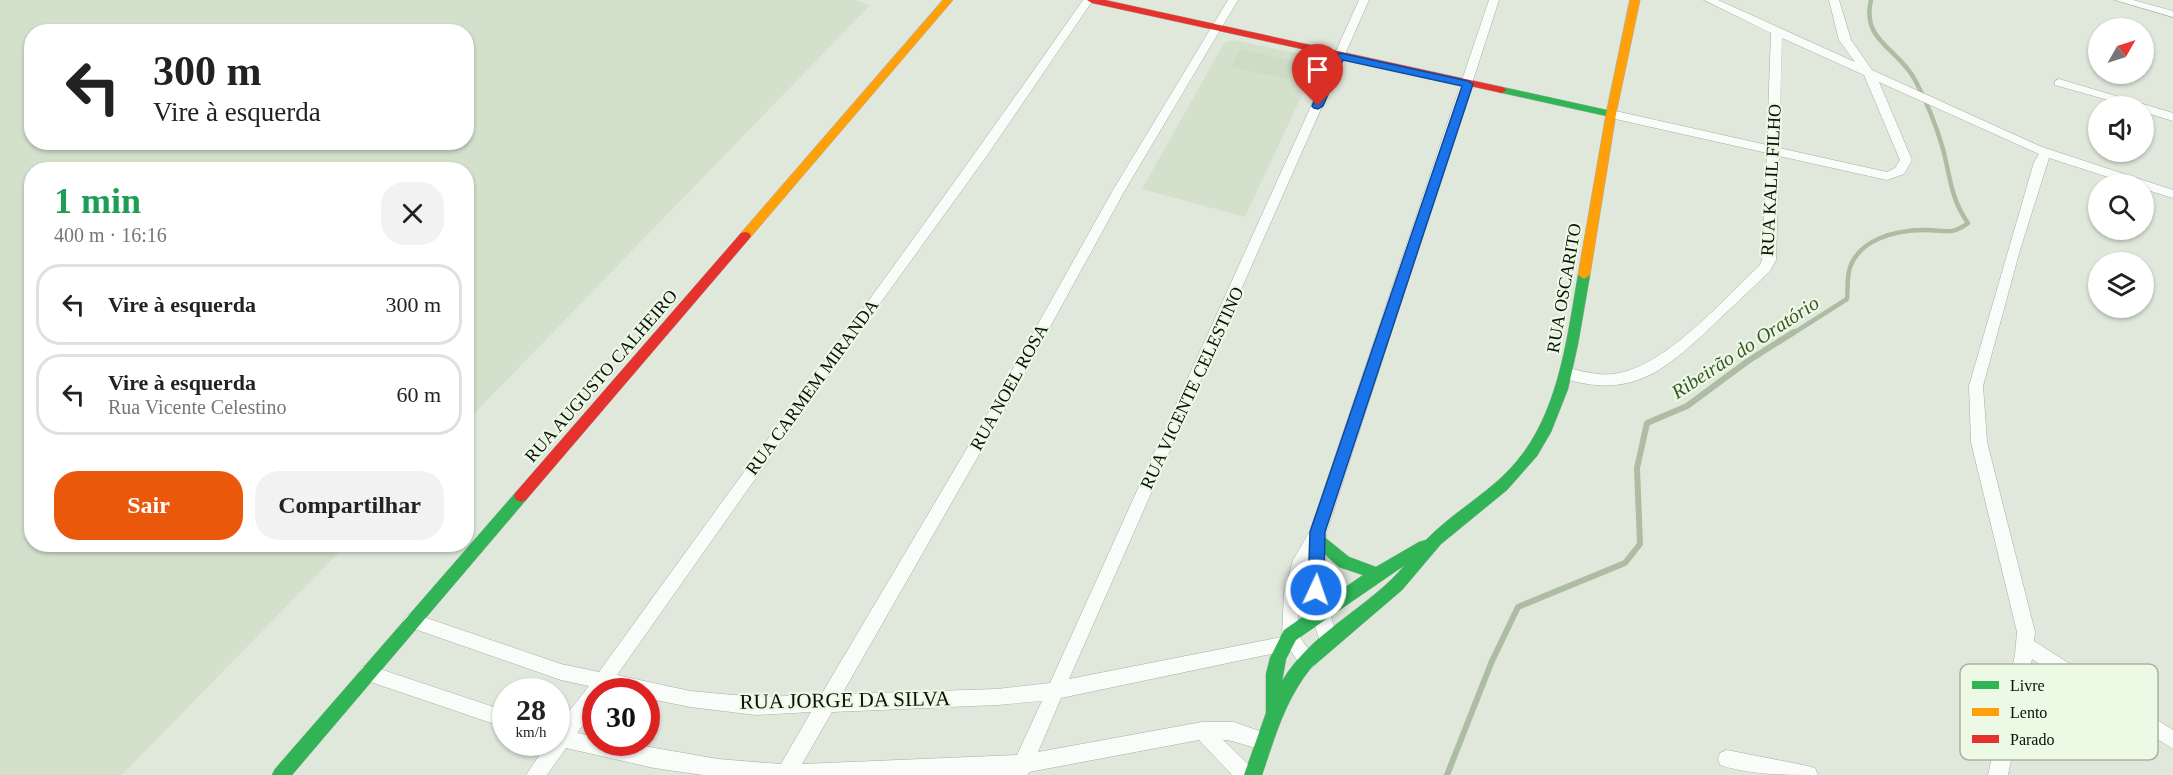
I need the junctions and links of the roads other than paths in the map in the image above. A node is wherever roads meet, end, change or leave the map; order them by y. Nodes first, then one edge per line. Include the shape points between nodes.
1 (948, 0) edge
2 (1090, 0) edge
3 (1233, 0) edge
4 (1364, 0) edge
5 (1494, 0) edge
6 (1635, 0) edge
7 (1709, 0) edge
8 (1834, 0) edge
9 (2120, 0) edge
10 (2143, 3) edge
11 (2173, 14) edge
12 (1217, 28) junction
13 (1778, 32) junction
14 (1340, 56) junction
15 (1870, 75) junction
16 (2059, 83) dead end
17 (1468, 84) junction
18 (2104, 96) edge
19 (2154, 111) edge
20 (1611, 114) junction
21 (2173, 117) edge
22 (1773, 151) junction
23 (2046, 153) junction
24 (2110, 174) edge
25 (2154, 188) edge
26 (2173, 194) edge
27 (1567, 374) junction
28 (1318, 536) junction
29 (1440, 536) junction
30 (474, 549) edge
31 (472, 552) edge
32 (1377, 574) junction
33 (1319, 614) junction
34 (412, 621) junction
35 (1287, 639) junction
36 (1329, 641) junction
37 (2025, 645) junction
38 (1308, 661) junction
39 (2021, 664) edge
40 (2055, 664) edge
41 (368, 673) junction
42 (588, 678) edge
43 (604, 678) edge
44 (1053, 691) junction
45 (660, 693) edge
46 (827, 703) junction
47 (582, 708) edge
48 (492, 715) edge
49 (1273, 716) junction
50 (570, 723) edge
51 (2158, 730) edge
52 (1203, 731) junction
53 (570, 740) edge
54 (2173, 740) edge
55 (1264, 741) junction
56 (548, 756) edge
57 (1727, 759) dead end
58 (2001, 760) edge
59 (1020, 770) edge
60 (1808, 774) edge
61 (281, 775) edge
62 (536, 775) edge
63 (786, 775) edge
64 (1245, 775) edge
65 (1253, 775) edge
66 (1998, 775) edge

1 - 30 street, RUA AUGUSTO CALHEIRO
2 - 12 street
2 - 43 street, RUA CARMEM MIRANDA
3 - 12 street, RUA NOEL ROSA
4 - 14 street, RUA VICENTE CELESTINO
5 - 17 street
6 - 20 street, RUA OSCARITO
7 - 13 street
8 - 15 street via 1845,40
9 - 10 street
10 - 11 street
12 - 14 street
12 - 46 street, RUA NOEL ROSA via 1119,190 999,407
13 - 15 street
13 - 22 street, RUA KALIL FILHO
14 - 17 street
14 - 44 street, RUA VICENTE CELESTINO
15 - 22 street via 1906,160 1901,170 1887,176
15 - 23 street
16 - 18 street
17 - 20 street
17 - 28 street
19 - 21 street
20 - 22 street
20 - 27 street, RUA OSCARITO
22 - 27 street, RUA KALIL FILHO via 1769,260 1765,268 1669,358 1650,370 1600,381
23 - 24 street
23 - 37 street via 2013,250 1975,399 1979,442
25 - 26 street
27 - 29 street, RUA OSCARITO via 1549,422 1532,452 1517,471
28 - 32 street via 1338,560
28 - 33 street
28 - 35 street via 1301,560
29 - 32 street, RUA OSCARITO
29 - 36 street, RUA OSCARITO via 1396,586
31 - 34 street, RUA AUGUSTO CALHEIRO
32 - 33 street, RUA OSCARITO
33 - 35 street, RUA OSCARITO
33 - 36 street
34 - 41 street, RUA AUGUSTO CALHEIRO
34 - 42 street, RUA JORGE DA SILVA
35 - 38 street
35 - 44 street, RUA JORGE DA SILVA
35 - 49 street, RUA OSCARITO via 1274,674
36 - 38 street, RUA OSCARITO
37 - 39 street
37 - 40 street
38 - 49 street, RUA OSCARITO via 1283,693
41 - 48 street
41 - 61 street, RUA AUGUSTO CALHEIRO
44 - 46 street, RUA JORGE DA SILVA
44 - 59 street, RUA VICENTE CELESTINO
45 - 46 street, RUA JORGE DA SILVA via 756,706
46 - 63 street, RUA NOEL ROSA
47 - 50 street, RUA CARMEM MIRANDA
49 - 55 street, RUA OSCARITO
51 - 54 street
52 - 55 street via 1234,731
52 - 59 street
52 - 64 street
53 - 63 street via 654,759
55 - 65 street, RUA OSCARITO
56 - 62 street, RUA CARMEM MIRANDA
57 - 60 street
58 - 66 street
59 - 63 street

